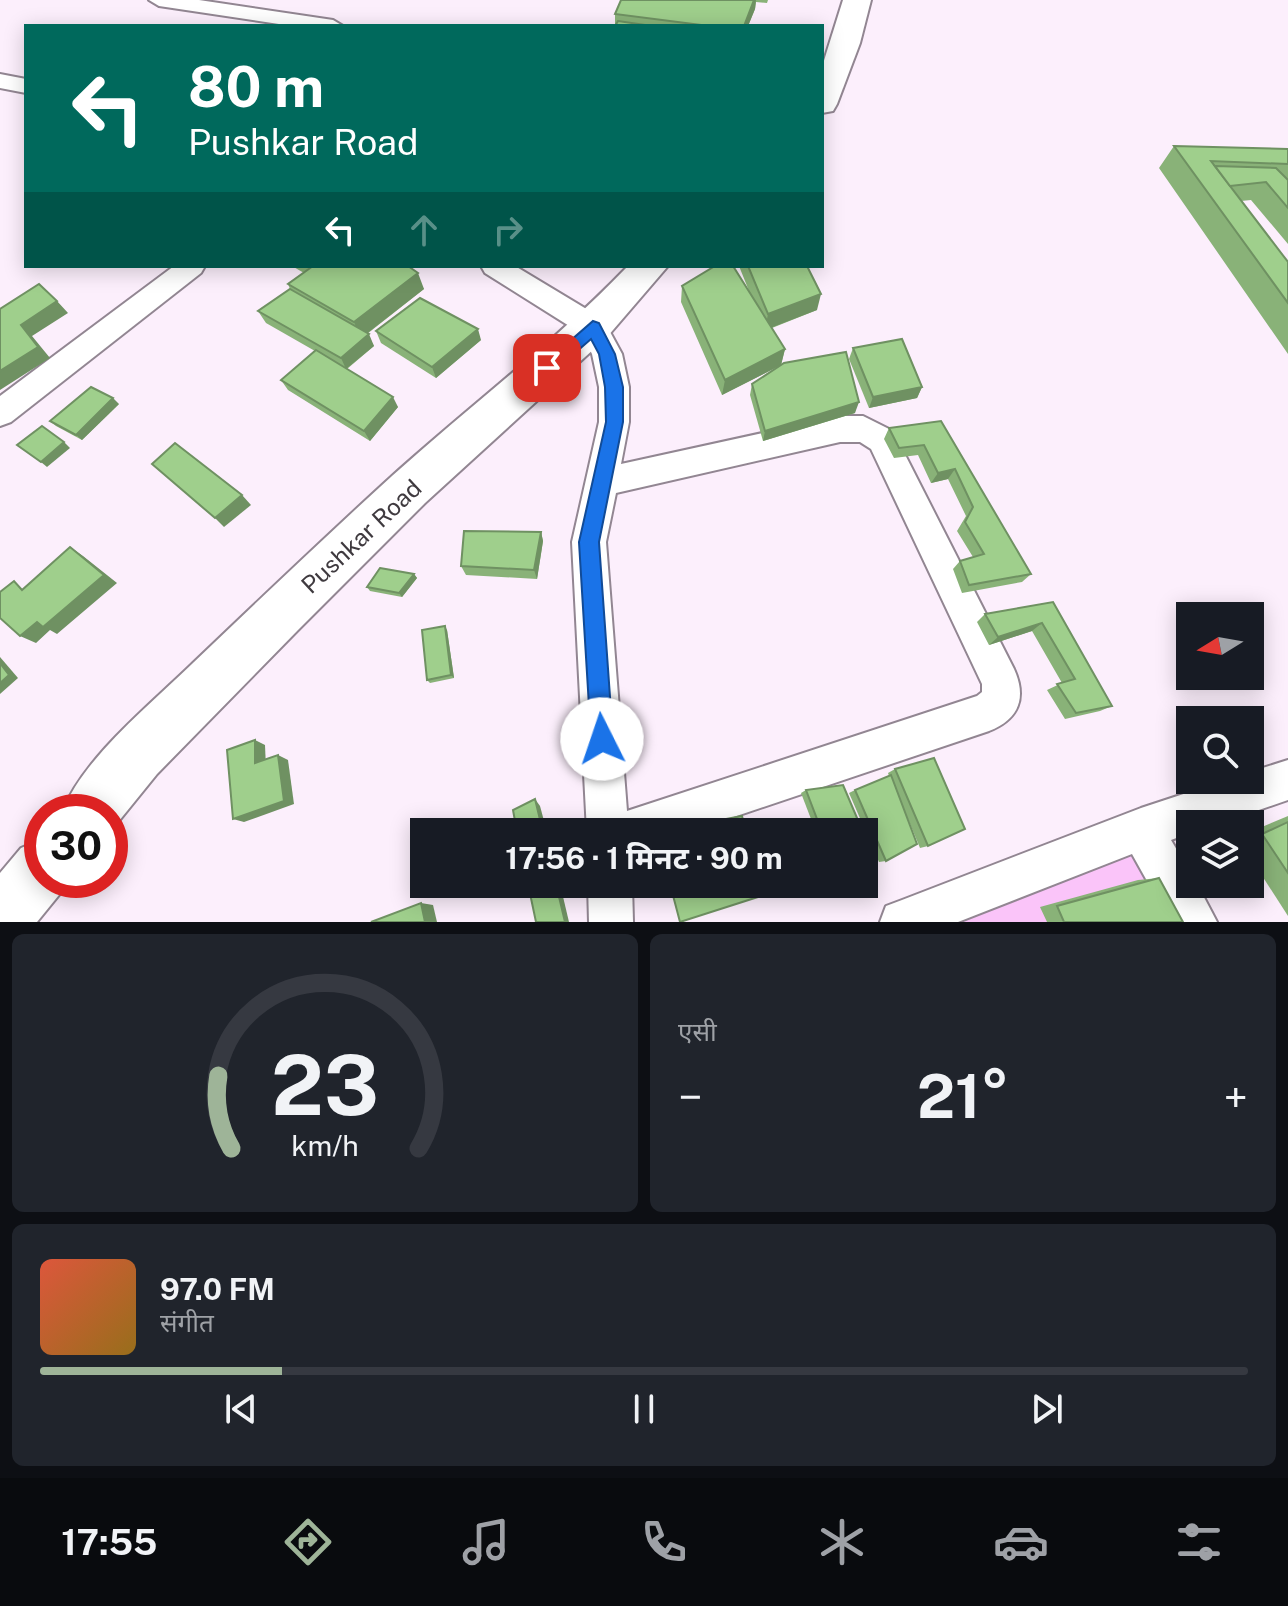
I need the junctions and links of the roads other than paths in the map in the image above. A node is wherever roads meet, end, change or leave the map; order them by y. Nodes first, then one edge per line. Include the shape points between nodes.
1 (834, 0) edge
2 (857, 0) edge
3 (174, 1) edge
4 (320, 24) edge
5 (824, 32) edge
6 (0, 81) edge
7 (24, 86) edge
8 (824, 99) edge
9 (189, 268) edge
10 (497, 268) edge
11 (654, 268) edge
12 (593, 327) junction
13 (0, 413) edge
14 (602, 482) junction
15 (1288, 780) edge
16 (105, 794) edge
17 (607, 818) edge
18 (668, 818) edge
19 (1141, 829) junction
20 (24, 890) edge
21 (610, 898) edge
22 (0, 919) edge
23 (611, 922) edge
24 (902, 922) edge
25 (1195, 922) edge

1 - 5 highway
2 - 8 highway
3 - 4 street
6 - 7 street
9 - 13 street
10 - 12 street
11 - 12 highway, Pushkar Road
12 - 14 street via 607,354 614,387 614,422
12 - 16 highway, Pushkar Road via 409,489 138,755
14 - 17 street via 589,542
14 - 18 street via 840,429 872,431 882,440 1001,682 1002,700 989,712
15 - 19 street
19 - 24 street
19 - 25 street
20 - 22 highway
21 - 23 street

